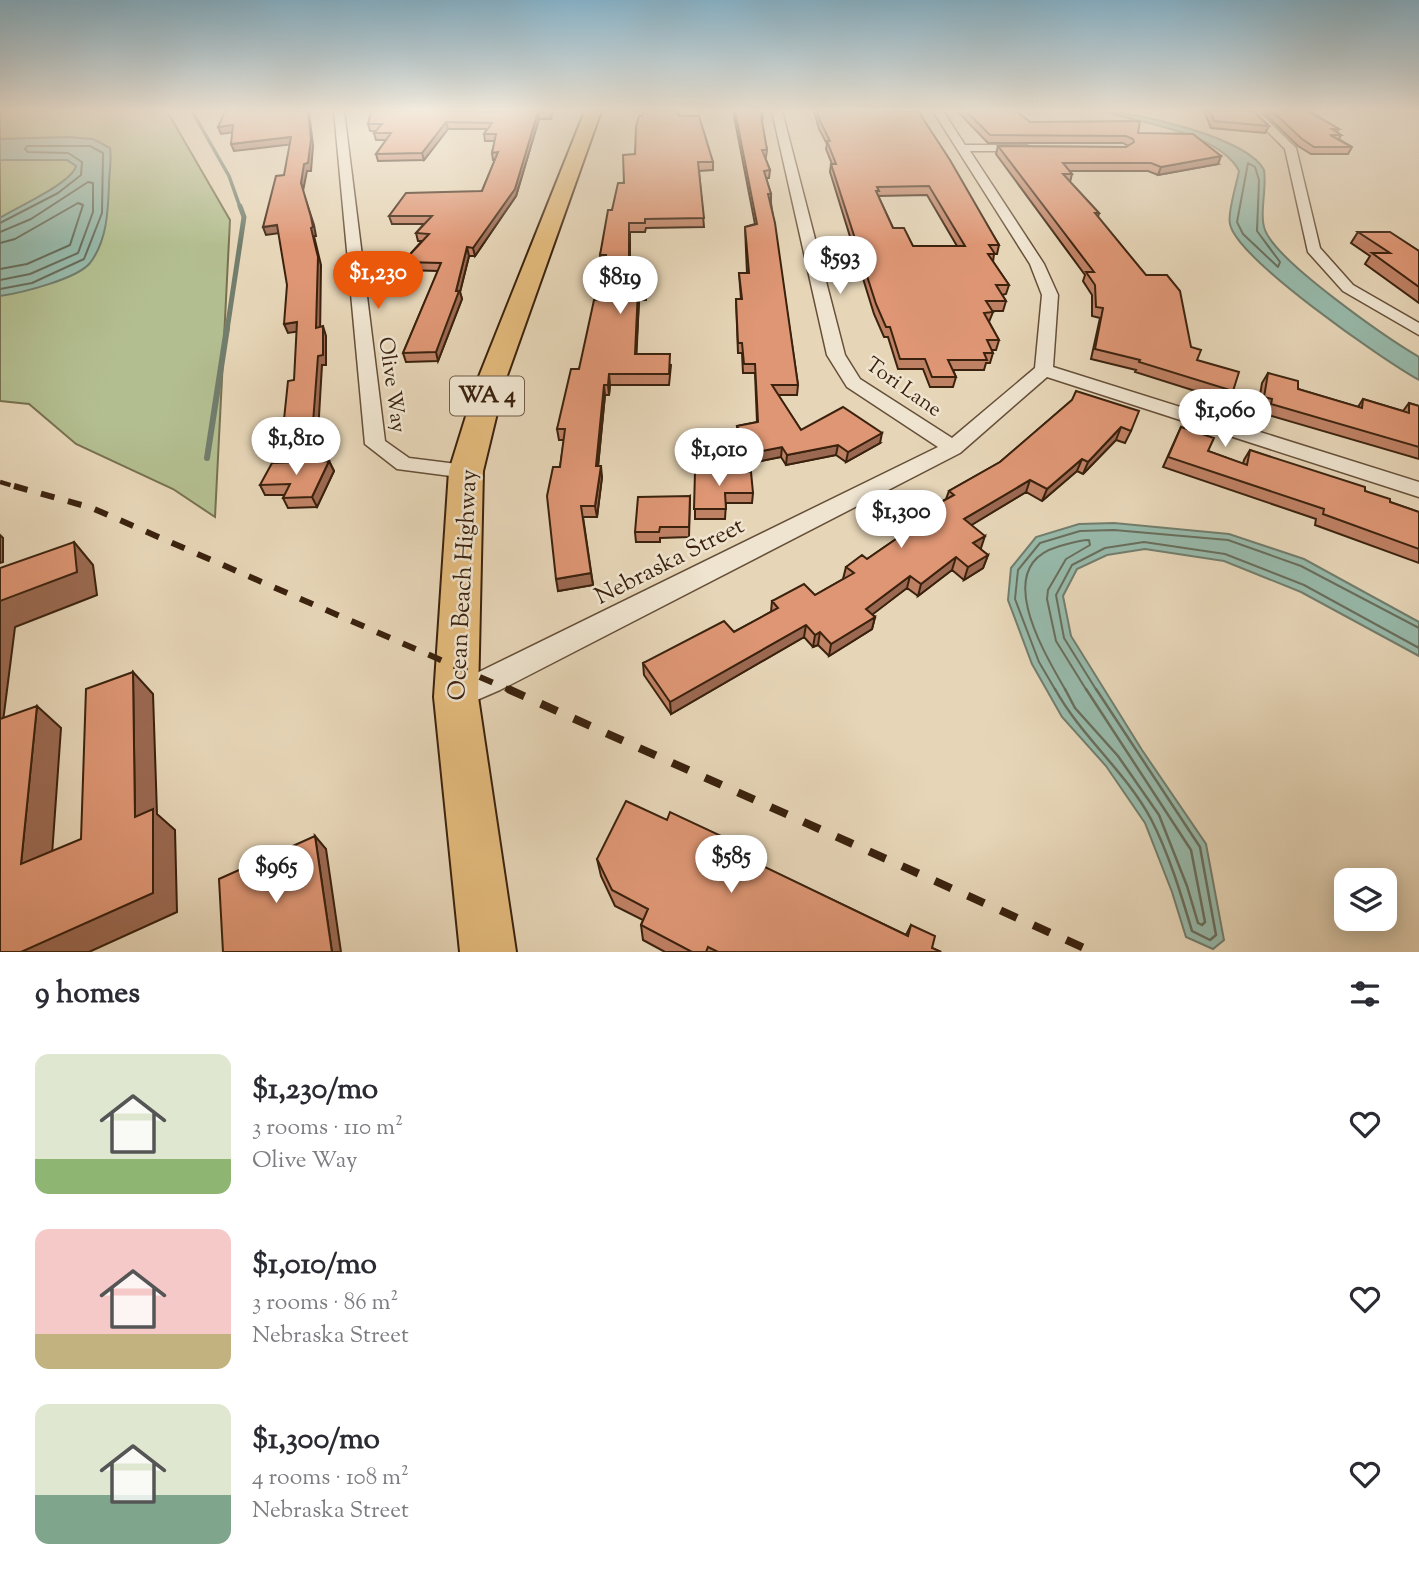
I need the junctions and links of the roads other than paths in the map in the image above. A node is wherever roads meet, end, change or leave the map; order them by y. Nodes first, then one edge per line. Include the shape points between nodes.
1 (344, 155) edge
2 (576, 155) edge
3 (787, 155) edge
4 (967, 155) edge
5 (1292, 155) edge
6 (1419, 330) edge
7 (1044, 370) junction
8 (953, 448) junction
9 (466, 471) junction
10 (1419, 490) edge
11 (456, 698) junction
12 (488, 952) edge

1 - 9 street, Olive Way via 376,444 404,464
2 - 9 main road, Ocean Beach Highway / WA 4 via 490,384
3 - 8 street, Tori Lane via 836,355 853,383
4 - 7 street via 1037,264 1050,295
5 - 6 street via 1313,250 1348,288
7 - 8 street, Nebraska Street
7 - 10 street
8 - 11 street, Nebraska Street
9 - 11 main road, Ocean Beach Highway / WA 4
11 - 12 main road, Ocean Beach Highway / WA 4

